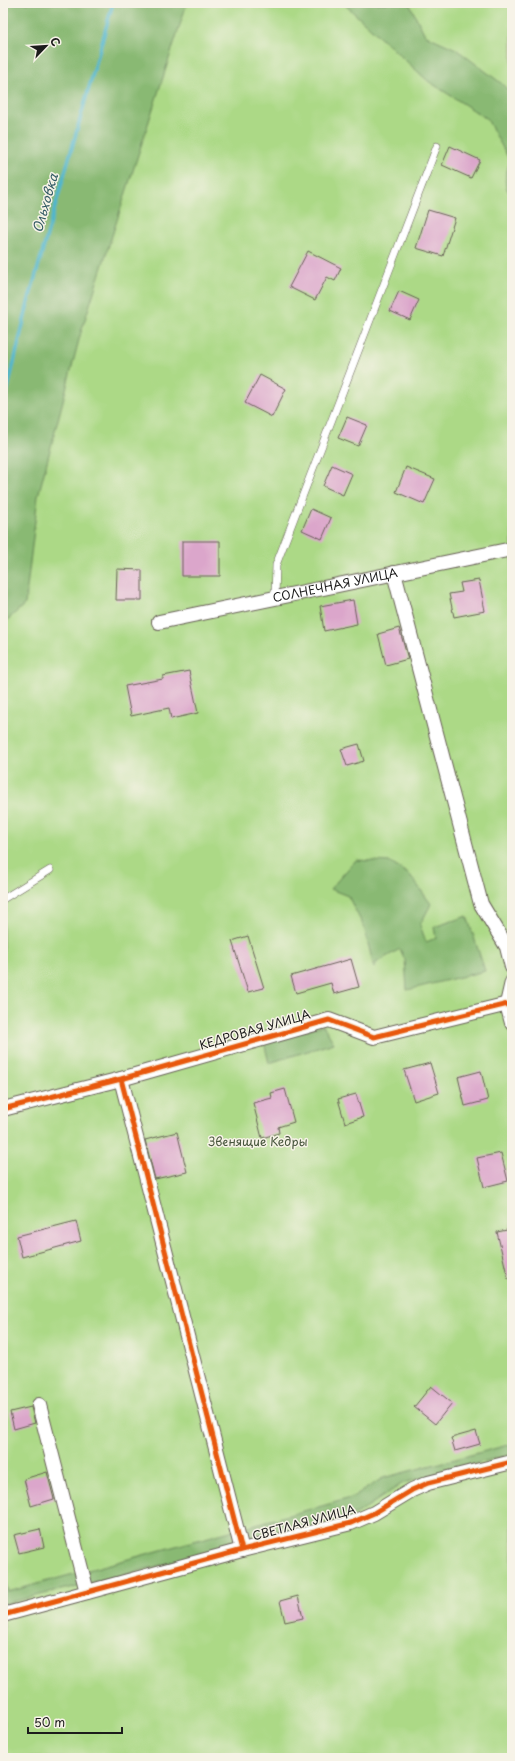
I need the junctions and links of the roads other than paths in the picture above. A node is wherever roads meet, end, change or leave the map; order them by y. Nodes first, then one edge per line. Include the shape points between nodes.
1 (437, 146) dead end
2 (512, 549) edge
3 (394, 573) junction
4 (275, 597) junction
5 (159, 622) dead end
6 (50, 870) dead end
7 (3, 899) edge
8 (512, 966) edge
9 (512, 982) edge
10 (509, 1003) edge
11 (512, 1023) edge
12 (121, 1079) junction
13 (3, 1109) edge
14 (39, 1404) dead end
15 (512, 1462) edge
16 (242, 1550) junction
17 (86, 1592) junction
18 (3, 1615) edge

1 - 4 lane via 276,565
2 - 3 street, СОЛНЕЧНАЯ УЛИЦА
3 - 4 street, СОЛНЕЧНАЯ УЛИЦА
3 - 8 street via 481,904 507,947
4 - 5 street, СОЛНЕЧНАЯ УЛИЦА
6 - 7 lane
9 - 10 street
10 - 11 street
10 - 12 street, КЕДРОВАЯ УЛИЦА via 374,1037 329,1020
12 - 13 street, КЕДРОВАЯ УЛИЦА
12 - 16 street
14 - 17 street
15 - 16 street, СВЕТЛАЯ УЛИЦА via 428,1483 351,1523
16 - 17 street, СВЕТЛАЯ УЛИЦА
17 - 18 street, СВЕТЛАЯ УЛИЦА

